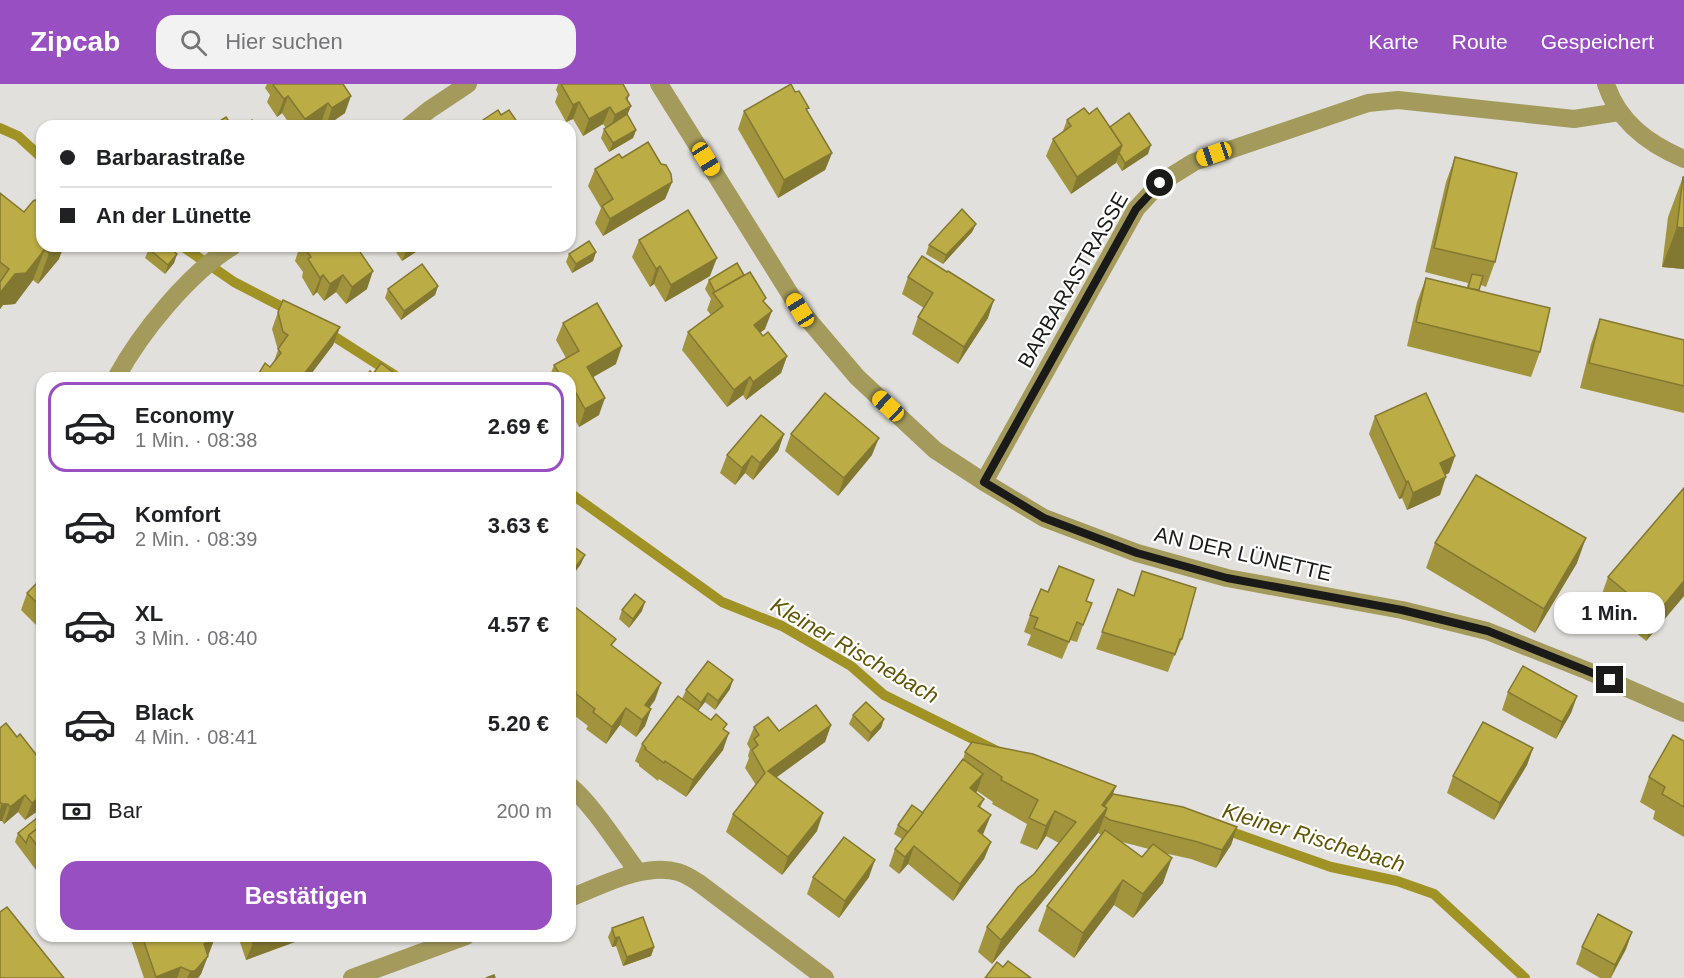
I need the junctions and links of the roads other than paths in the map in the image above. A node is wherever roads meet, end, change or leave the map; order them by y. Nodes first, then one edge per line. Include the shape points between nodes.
1 (468, 84) edge
2 (659, 84) edge
3 (1606, 84) edge
4 (1618, 112) junction
5 (416, 120) edge
6 (1684, 159) edge
7 (225, 252) edge
8 (119, 372) edge
9 (984, 482) junction
10 (1684, 713) edge
11 (576, 791) edge
12 (638, 873) junction
13 (576, 896) edge
14 (450, 942) edge
15 (352, 978) edge
16 (825, 978) edge

1 - 5 street
2 - 9 street, AN DER LÜNETTE via 800,310 857,377 935,450
3 - 4 street
4 - 6 street via 1641,135
4 - 9 street, BARBARASTRASSE via 1574,119 1398,100 1368,103 1194,162 1160,183 1136,209
7 - 8 street via 201,270 170,303
9 - 10 street, AN DER LÜNETTE via 1044,518 1137,553 1227,578 1402,610 1488,631
11 - 12 street
12 - 13 street
12 - 16 street via 658,869 679,872 699,883
14 - 15 street

